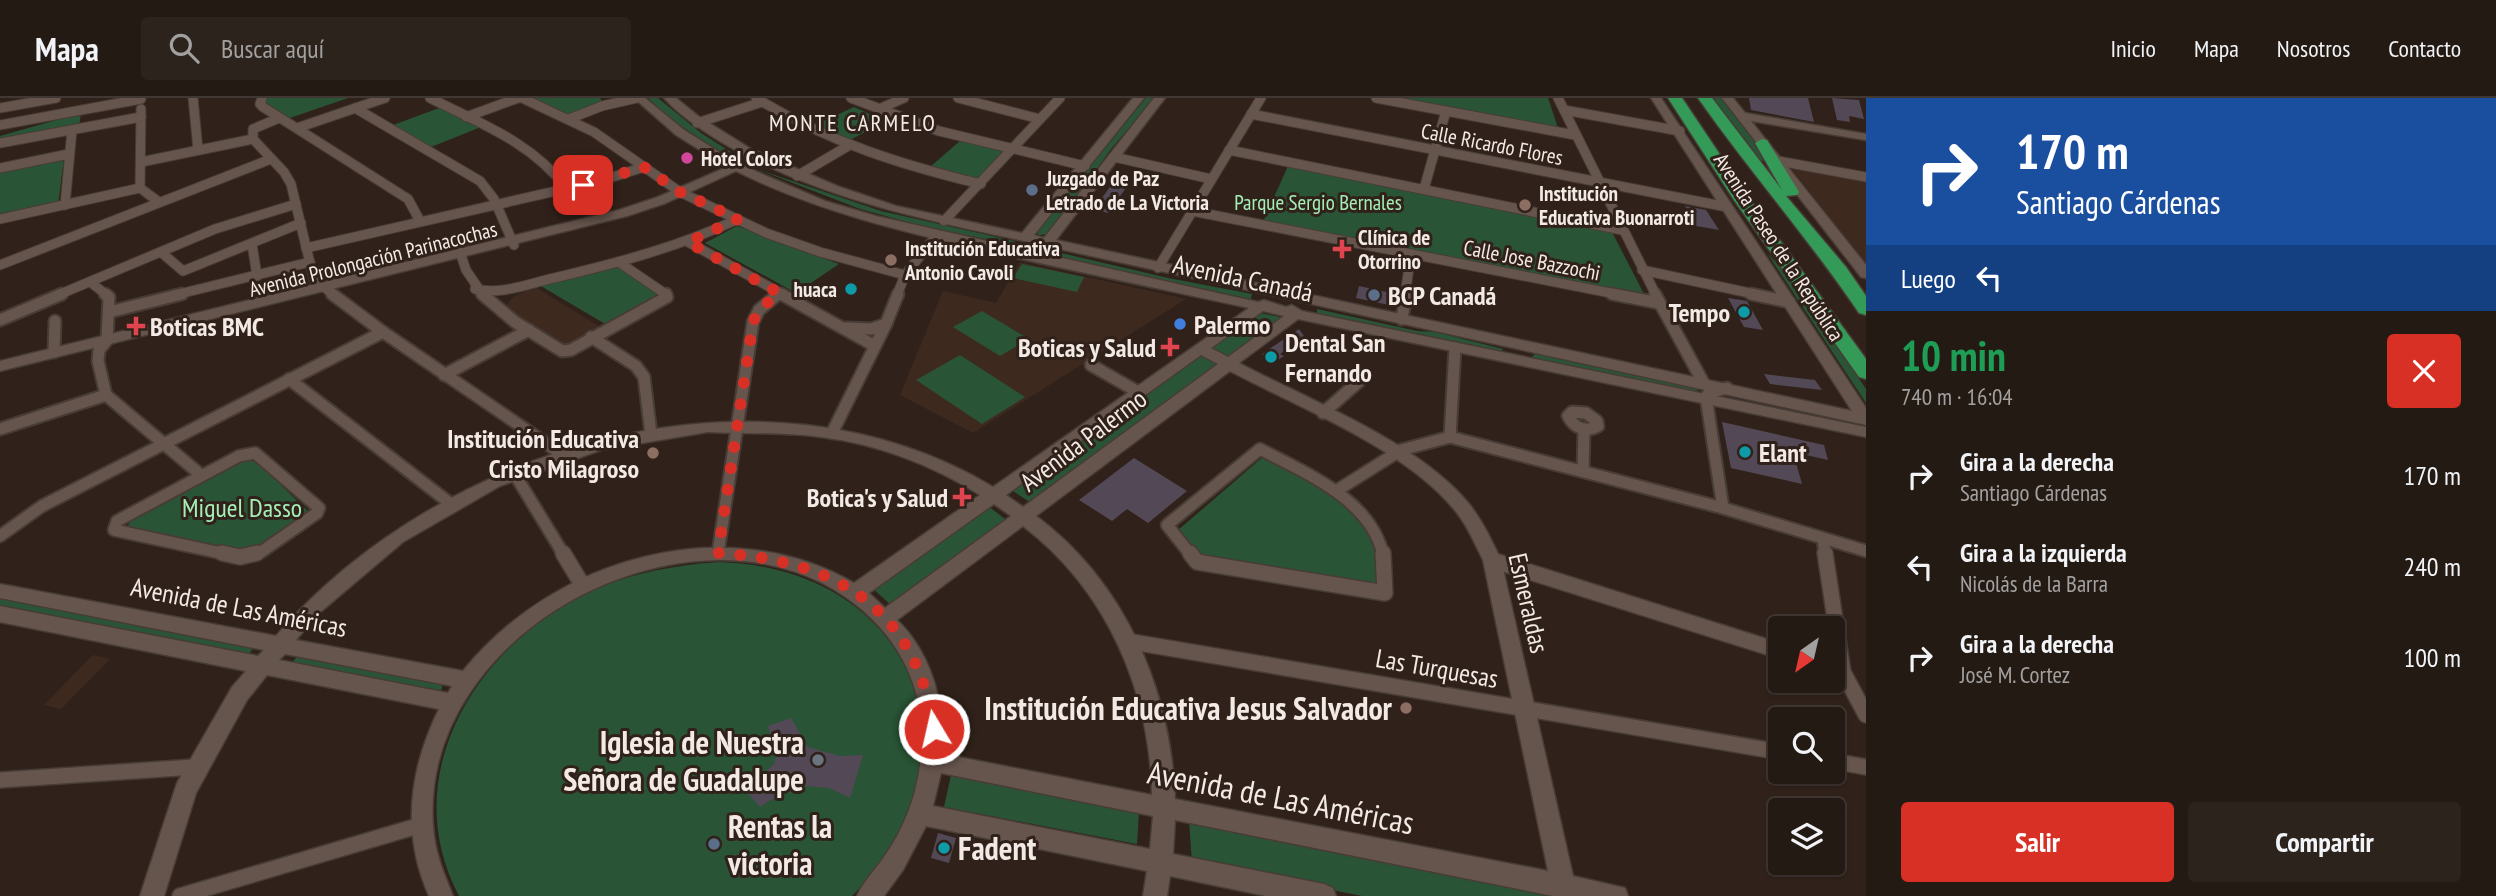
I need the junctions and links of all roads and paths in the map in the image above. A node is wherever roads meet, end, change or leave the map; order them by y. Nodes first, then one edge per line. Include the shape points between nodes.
1 (56, 98) edge
2 (141, 98) edge
3 (184, 98) edge
4 (192, 98) edge
5 (262, 98) edge
6 (385, 98) edge
7 (430, 98) edge
8 (494, 98) edge
9 (520, 98) edge
10 (638, 98) edge
11 (669, 98) edge
12 (851, 98) edge
13 (904, 98) edge
14 (958, 98) edge
15 (1060, 98) edge
16 (1139, 98) edge
17 (1160, 98) edge
18 (1261, 98) edge
19 (1376, 98) edge
20 (1656, 98) edge
21 (1675, 98) edge
22 (1705, 98) edge
23 (1727, 98) edge
24 (759, 100) edge
25 (1561, 104) edge
26 (0, 108) edge
27 (355, 108) junction
28 (879, 109) junction
29 (1446, 111) junction
30 (457, 112) junction
31 (1251, 114) junction
32 (1741, 116) junction
33 (141, 117) junction
34 (466, 117) junction
35 (279, 118) junction
36 (569, 119) junction
37 (1040, 119) junction
38 (697, 123) junction
39 (0, 125) edge
40 (1677, 127) junction
41 (297, 128) junction
42 (72, 130) junction
43 (1575, 135) junction
44 (1866, 137) edge
45 (253, 139) junction
46 (1762, 143) junction
47 (0, 144) edge
48 (848, 146) junction
49 (1013, 149) junction
50 (198, 150) junction
51 (1229, 150) junction
52 (1436, 150) junction
53 (69, 154) junction
54 (1114, 157) junction
55 (271, 159) junction
56 (141, 162) junction
57 (1778, 162) junction
58 (744, 164) junction
59 (1084, 166) junction
60 (644, 167) junction
61 (0, 168) edge
62 (797, 176) junction
63 (1866, 177) edge
64 (1211, 179) junction
65 (1598, 182) junction
66 (981, 184) junction
67 (140, 188) junction
68 (566, 188) junction
69 (1424, 189) junction
70 (684, 194) junction
71 (159, 202) junction
72 (296, 204) junction
73 (497, 204) junction
74 (65, 205) junction
75 (1727, 207) junction
76 (1192, 211) junction
77 (0, 219) edge
78 (738, 219) junction
79 (420, 221) junction
80 (944, 221) junction
81 (301, 223) junction
82 (1622, 230) junction
83 (936, 236) junction
84 (512, 242) junction
85 (688, 242) junction
86 (1035, 243) junction
87 (253, 244) junction
88 (1775, 245) junction
89 (306, 248) junction
90 (997, 249) junction
91 (161, 252) junction
92 (1411, 254) junction
93 (461, 255) junction
94 (310, 262) junction
95 (1053, 262) junction
96 (620, 263) junction
97 (0, 265) edge
98 (1640, 267) junction
99 (1158, 268) junction
100 (1840, 271) junction
101 (1866, 274) edge
102 (905, 275) junction
103 (257, 276) junction
104 (90, 282) junction
105 (526, 285) junction
106 (324, 289) junction
107 (475, 289) junction
108 (779, 293) junction
109 (1261, 298) junction
110 (1787, 298) junction
111 (1325, 303) junction
112 (1659, 303) junction
113 (1289, 308) junction
114 (1866, 309) edge
115 (109, 312) junction
116 (504, 313) junction
117 (1402, 319) junction
118 (0, 320) edge
119 (55, 321) dead end
120 (886, 324) junction
121 (839, 326) junction
122 (529, 330) junction
123 (383, 332) junction
124 (592, 337) junction
125 (1493, 338) junction
126 (103, 345) junction
127 (875, 346) junction
128 (1199, 348) junction
129 (1455, 348) junction
130 (1537, 348) junction
131 (54, 352) junction
132 (1499, 357) junction
133 (1229, 364) junction
134 (1091, 365) dead end
135 (1538, 365) junction
136 (0, 366) edge
137 (1866, 373) edge
138 (0, 375) edge
139 (444, 375) junction
140 (1365, 376) dead end
141 (289, 379) junction
142 (1703, 382) junction
143 (1728, 388) junction
144 (1138, 392) junction
145 (106, 396) junction
146 (1706, 400) junction
147 (1323, 413) junction
148 (1866, 420) edge
149 (736, 426) junction
150 (0, 429) edge
151 (1584, 429) dead end
152 (1866, 432) edge
153 (832, 433) junction
154 (651, 434) junction
155 (1450, 437) junction
156 (163, 444) junction
157 (1396, 450) junction
158 (564, 455) junction
159 (1583, 471) junction
160 (514, 473) junction
161 (201, 475) junction
162 (1336, 491) junction
163 (994, 494) junction
164 (451, 504) junction
165 (1723, 509) junction
166 (1024, 516) junction
167 (0, 536) edge
168 (1823, 539) junction
169 (1866, 551) edge
170 (718, 553) junction
171 (1492, 560) junction
172 (583, 586) junction
173 (0, 591) edge
174 (856, 592) junction
175 (0, 614) edge
176 (1832, 616) edge
177 (886, 618) junction
178 (1127, 641) junction
179 (276, 644) junction
180 (1768, 647) edge
181 (259, 665) junction
182 (467, 681) junction
183 (1845, 681) edge
184 (453, 703) junction
185 (1524, 707) junction
186 (1866, 715) edge
187 (1768, 750) edge
188 (933, 762) junction
189 (1845, 763) edge
190 (1866, 767) edge
191 (194, 768) junction
192 (0, 780) edge
193 (1166, 808) junction
194 (920, 814) junction
195 (421, 825) junction
196 (1163, 863) junction
197 (1563, 891) edge
198 (152, 896) edge
199 (180, 896) edge
200 (441, 896) edge
201 (869, 896) edge
202 (1155, 896) edge
203 (1324, 896) edge
204 (1616, 896) edge

1 - 26 street
2 - 33 street
2 - 39 street
3 - 4 street
4 - 50 street
5 - 35 street via 260,104
6 - 27 street
7 - 30 street
8 - 30 street
9 - 34 street
9 - 36 street
10 - 36 street
10 - 58 street, Avenida Canadá via 671,126
11 - 38 street, Avenida Canadá
12 - 28 street
13 - 28 street
14 - 37 street
15 - 37 street
16 - 59 street
17 - 54 street
18 - 31 street
19 - 29 street
20 - 40 street, Avenida Paseo de la República
21 - 88 highway
22 - 100 highway
23 - 32 street, Avenida Paseo de la República
24 - 38 street
24 - 48 street
25 - 40 street
25 - 43 street
27 - 41 street
27 - 73 street via 468,173 485,186
28 - 49 street via 939,131
29 - 43 street
29 - 52 street
30 - 34 street
31 - 51 street
31 - 52 street, Calle Ricardo Flores
32 - 44 street
32 - 46 street, Avenida Paseo de la República
33 - 42 street
33 - 56 street
34 - 68 street via 544,160
35 - 41 street
35 - 45 street via 253,130
36 - 60 street via 607,139
37 - 49 street
38 - 58 street, Avenida Canadá
40 - 75 street, Avenida Paseo de la República
40 - 88 highway via 1759,235
41 - 79 street via 404,196
42 - 47 street
42 - 53 street
43 - 65 street
45 - 50 street
45 - 55 street
46 - 57 street, Avenida Paseo de la República
46 - 100 highway via 1781,179 1828,241
48 - 62 street
48 - 66 street
49 - 59 street
49 - 66 street
50 - 56 street
51 - 64 street
51 - 69 street
52 - 65 street, Calle Ricardo Flores
52 - 69 street
53 - 61 street
53 - 74 street
54 - 64 street
54 - 86 street
55 - 71 street
55 - 72 street via 285,172
56 - 67 street
57 - 63 street
57 - 101 street, Avenida Paseo de la República
58 - 62 street, Avenida Canadá via 773,166
58 - 70 street, Avenida Prolongación Parinacochas
58 - 83 street, Avenida Canadá via 864,217
59 - 86 street
60 - 68 street
60 - 70 street
62 - 80 street, Avenida Canadá
64 - 76 street
65 - 75 street, Calle Ricardo Flores
65 - 82 street
66 - 80 street
67 - 71 street
67 - 74 street
68 - 73 street
69 - 82 street
70 - 78 street
70 - 84 street, Avenida Prolongación Parinacochas via 638,215
71 - 97 street
72 - 81 street
72 - 91 street via 228,224
73 - 79 street
73 - 84 street
74 - 77 street
75 - 110 street, Avenida Paseo de la República
76 - 92 street, Calle Jose Bazzochi
76 - 99 street
78 - 85 street
78 - 102 street via 810,248
79 - 89 street
80 - 86 street, Avenida Canadá
81 - 87 street
81 - 89 street
82 - 98 street
83 - 90 street, Avenida Canadá
83 - 102 street
84 - 93 street, Avenida Prolongación Parinacochas
85 - 96 street
85 - 108 street
86 - 90 street
86 - 95 street
86 - 99 street, Avenida Canadá
87 - 91 street via 183,271
87 - 103 street
88 - 137 highway
89 - 94 street
90 - 95 street, Avenida Canadá
91 - 104 street
92 - 112 street, Calle Jose Bazzochi
92 - 117 street
93 - 106 street, Avenida Prolongación Parinacochas
93 - 107 street
94 - 103 street
94 - 106 street via 314,280
95 - 109 street, Avenida Canadá
96 - 105 street
96 - 124 street via 667,297
98 - 110 street
98 - 112 street
99 - 109 street, Avenida Canadá
100 - 114 highway
102 - 120 street
103 - 115 street
104 - 115 street via 109,297
104 - 118 street
105 - 107 street via 491,292
105 - 116 street via 503,298
106 - 123 street
106 - 126 street, Avenida Prolongación Parinacochas
107 - 116 street
108 - 121 street
108 - 149 street via 759,310 753,322
109 - 111 street, Avenida Canadá
109 - 113 street, Avenida Canadá
109 - 128 street, Avenida Palermo
110 - 148 street, Avenida Paseo de la República
111 - 113 street
111 - 117 street, Avenida Canadá
112 - 142 street
113 - 129 street, Avenida Canadá
113 - 133 street, Avenida Palermo
115 - 126 street
116 - 122 street
117 - 125 street, Avenida Canadá
119 - 131 street
120 - 121 street via 863,329
120 - 127 street
121 - 127 street
122 - 124 street via 562,351
122 - 139 street
123 - 139 street
123 - 141 street
124 - 154 street via 636,366 644,377
125 - 130 street, Avenida Canadá
125 - 132 street via 1508,348 1506,356
126 - 131 street, Avenida Prolongación Parinacochas
126 - 138 street, Avenida Prolongación Parinacochas
126 - 145 street via 99,374
127 - 153 street
128 - 133 street, Esmeraldas
128 - 144 street, Avenida Palermo
129 - 132 street, Avenida Canadá
129 - 155 street
130 - 135 street via 1526,354
130 - 142 street, Avenida Canadá
131 - 136 street, Avenida Prolongación Parinacochas
132 - 135 street, Avenida Canadá
133 - 147 street, Esmeraldas
133 - 166 street, Avenida Palermo
134 - 144 street
135 - 146 street, Avenida Canadá
139 - 158 street
140 - 147 street
141 - 156 street
141 - 164 street
142 - 143 street, Avenida Canadá
143 - 146 street via 1709,393
143 - 148 street, Avenida Canadá
144 - 163 street, Avenida Palermo
145 - 150 street
145 - 156 street
146 - 152 street, Avenida Canadá
146 - 165 street
147 - 157 street, Esmeraldas
149 - 153 street
149 - 154 street
149 - 170 street
151 - 159 street
153 - 163 street via 912,454
154 - 158 street
155 - 157 street
155 - 159 street
156 - 161 street
156 - 167 street via 35,510
157 - 162 street
157 - 171 street, Esmeraldas via 1459,505
158 - 160 street
159 - 165 street
160 - 164 street
160 - 172 street
161 - 161 street via 117,521 114,530 240,557 261,552 319,510 255,453
162 - 162 street via 1378,540 1385,593 1197,562 1167,525 1260,449
163 - 166 street
163 - 174 street, Avenida Palermo
164 - 179 street via 358,567
165 - 168 street
166 - 177 street, Avenida Palermo
166 - 178 street via 1078,567
168 - 169 street
168 - 176 street
170 - 172 street via 647,562
170 - 174 street via 791,563
171 - 180 street
171 - 185 street, Esmeraldas
172 - 182 street via 507,637
173 - 179 street, Avenida de Las Américas
174 - 177 street
175 - 181 street, Avenida de Las Américas
177 - 188 street via 907,645 926,687 934,729
178 - 185 street, Las Turquesas
178 - 193 street via 1154,710
179 - 181 street
179 - 182 street, Avenida de Las Américas
181 - 184 street, Avenida de Las Américas
181 - 191 street
182 - 184 street
183 - 186 street
184 - 195 street via 431,752
185 - 187 street, Las Turquesas
185 - 197 street, Esmeraldas
188 - 193 street, Avenida de Las Américas
188 - 194 street
189 - 190 street
191 - 192 street
191 - 198 street via 164,844
193 - 196 street
193 - 197 street, Avenida de Las Américas
194 - 196 street
194 - 201 street via 906,845
195 - 199 street
195 - 200 street via 425,855
196 - 202 street
196 - 203 street
197 - 204 street, Avenida de Las Américas

